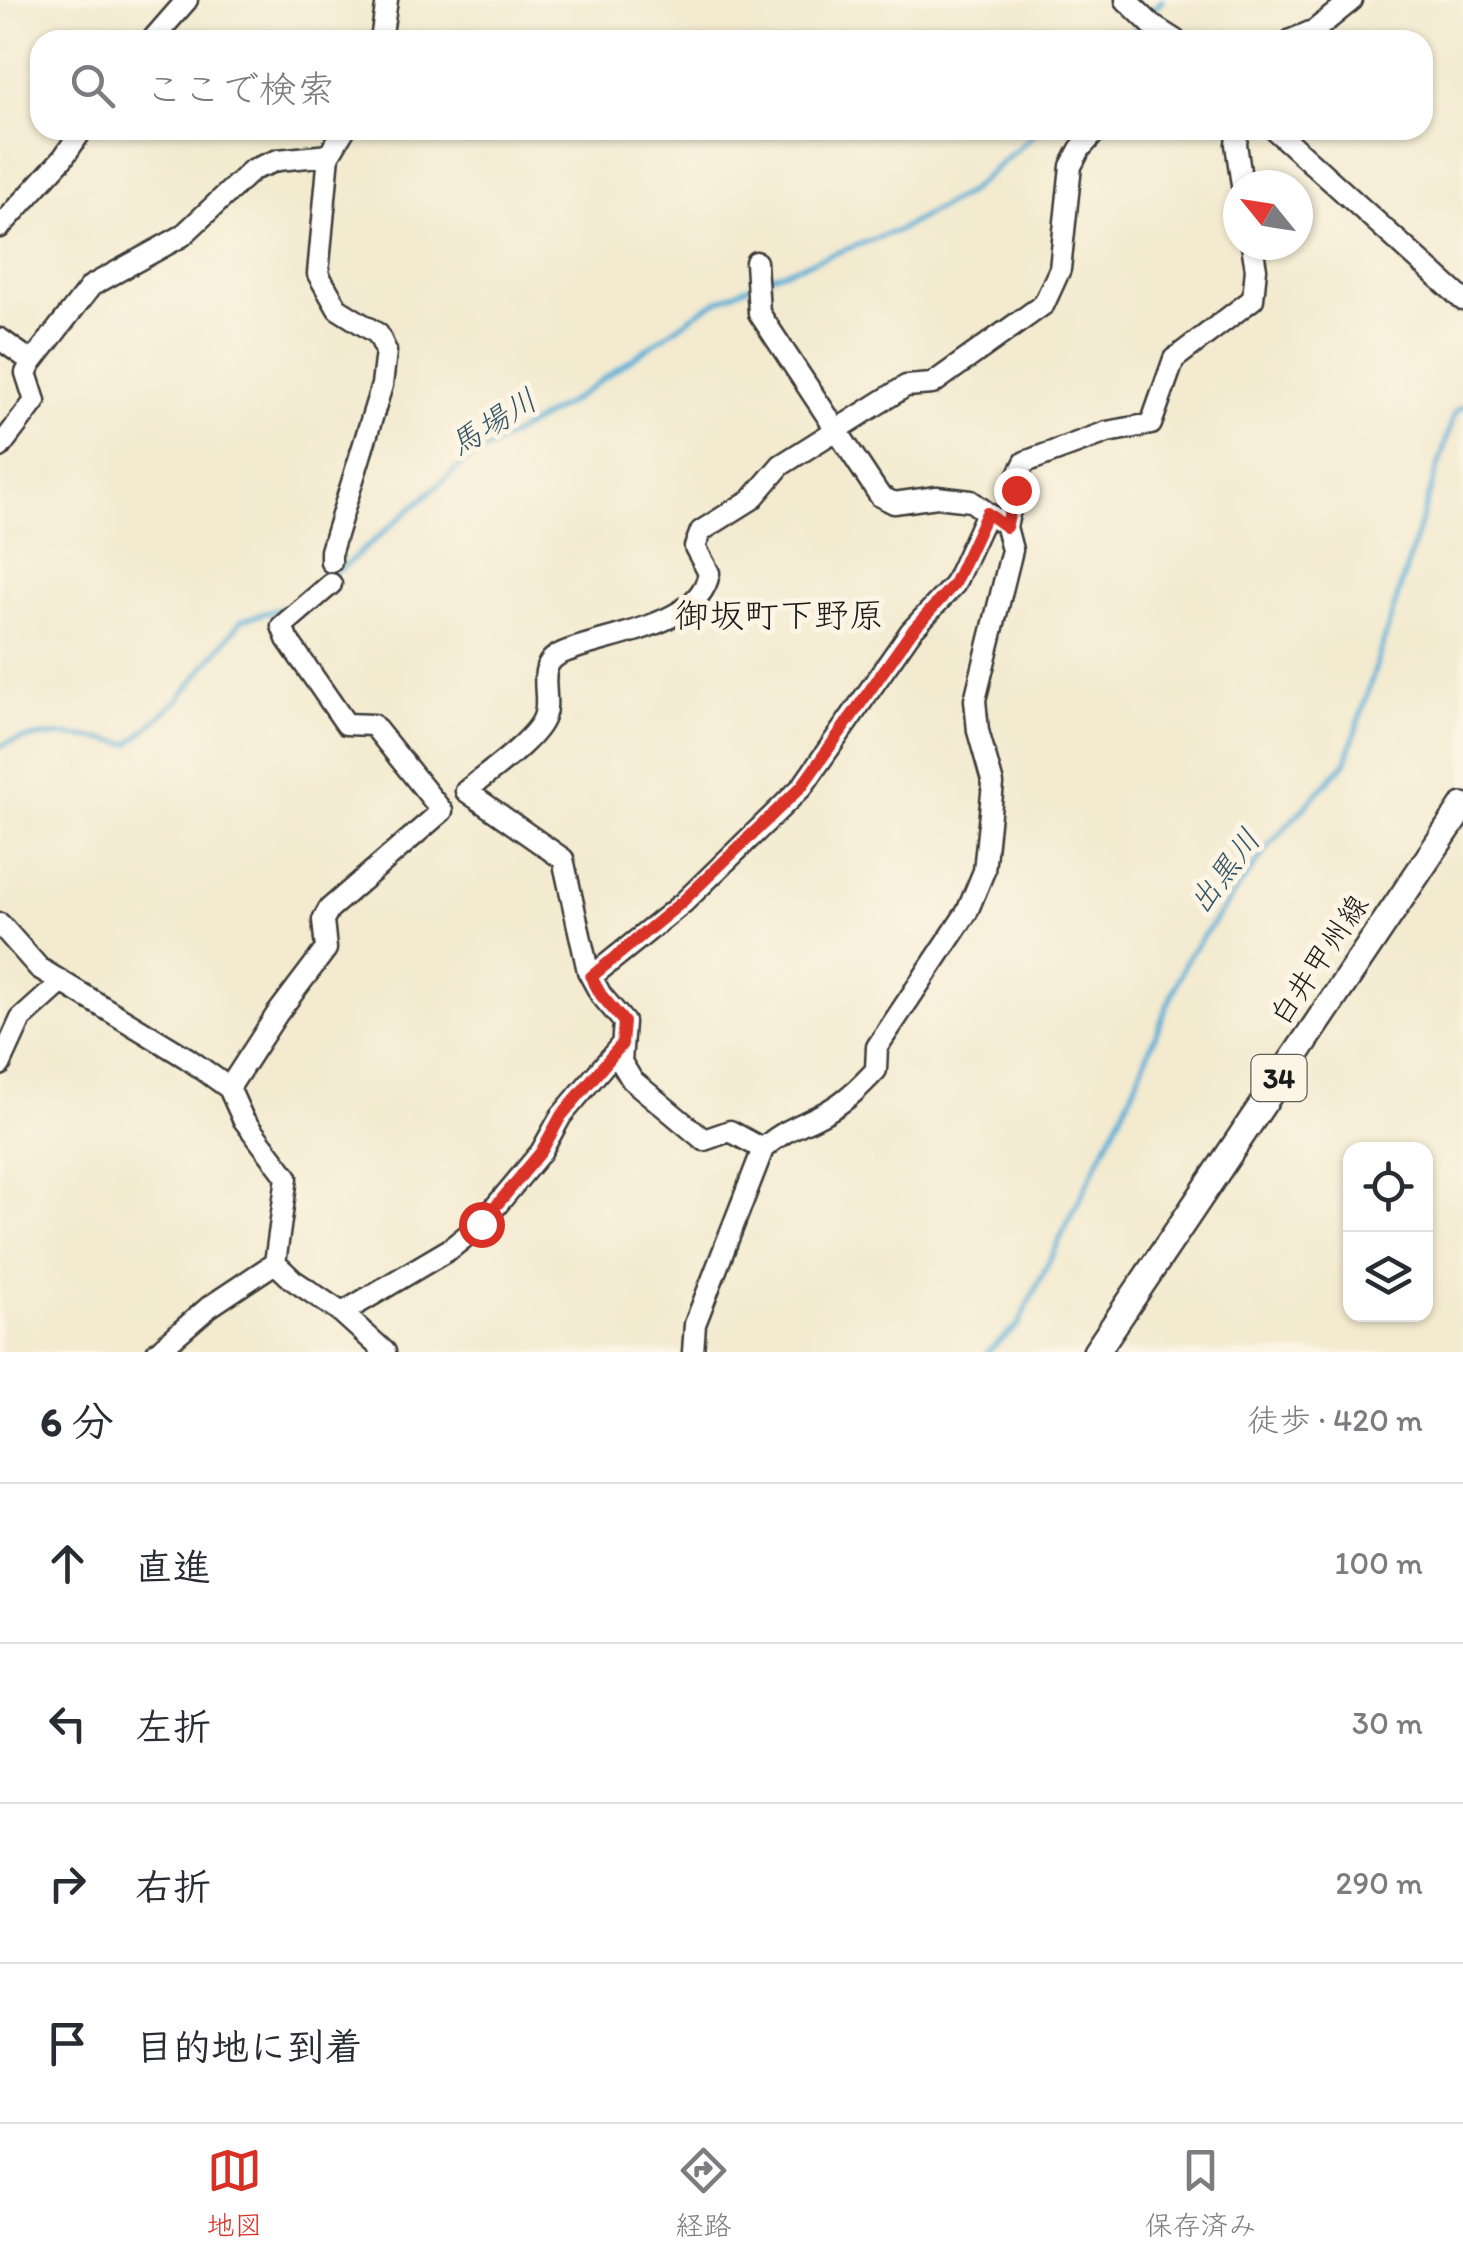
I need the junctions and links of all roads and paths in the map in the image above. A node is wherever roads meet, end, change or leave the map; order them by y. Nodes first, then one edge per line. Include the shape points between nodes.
1 (187, 0) edge
2 (387, 0) edge
3 (1352, 0) edge
4 (1139, 12) edge
5 (161, 30) edge
6 (382, 30) edge
7 (1162, 30) edge
8 (1315, 30) edge
9 (75, 140) edge
10 (338, 140) edge
11 (1090, 140) edge
12 (1237, 140) edge
13 (1286, 140) edge
14 (329, 155) junction
15 (1240, 170) edge
16 (4, 216) edge
17 (1254, 260) edge
18 (756, 267) dead end
19 (1463, 300) edge
20 (0, 339) edge
21 (32, 362) junction
22 (837, 432) junction
23 (0, 447) edge
24 (987, 513) junction
25 (1006, 527) junction
26 (331, 562) dead end
27 (331, 584) dead end
28 (1463, 806) edge
29 (0, 924) edge
30 (591, 977) junction
31 (62, 982) junction
32 (622, 1044) junction
33 (0, 1065) edge
34 (229, 1088) junction
35 (763, 1149) junction
36 (275, 1263) junction
37 (342, 1314) junction
38 (157, 1352) edge
39 (385, 1352) edge
40 (694, 1352) edge
41 (1096, 1352) edge

1 - 5 street
2 - 6 street
3 - 8 street
4 - 7 street
9 - 16 street
10 - 14 street
11 - 22 street via 1071,166 1060,268 1044,304 932,384 906,386
12 - 15 street
13 - 19 street
14 - 21 street via 252,170 182,236 91,286
14 - 26 street via 318,274 338,308 378,334 386,351
17 - 25 street via 1253,299 1174,360 1151,424 1107,432 1025,462
18 - 22 street via 760,312
20 - 21 street
21 - 23 street via 26,374 35,401
22 - 24 street via 880,496 894,503 937,496 971,501
22 - 30 street via 781,464 752,499 701,531 696,547 709,573 700,594 662,623 556,655 545,671 544,716 466,791 564,860
24 - 25 street
24 - 30 street via 954,584 912,631 802,786 682,902
25 - 35 street via 1012,550 975,700 993,784 984,871 958,927 877,1047 876,1070 850,1098 779,1133
27 - 34 street via 282,626 287,639 346,724 373,725 442,811 329,909 322,920 326,949
28 - 41 main road, 白井甲州線 / 34
29 - 31 street via 39,968
30 - 32 street via 624,1022
31 - 33 street via 20,1019
31 - 34 street
32 - 35 street via 632,1080 704,1140 730,1131
32 - 37 street via 481,1224
34 - 36 street via 243,1119 287,1176
35 - 40 street via 695,1324
36 - 37 street
36 - 38 street
37 - 39 street

